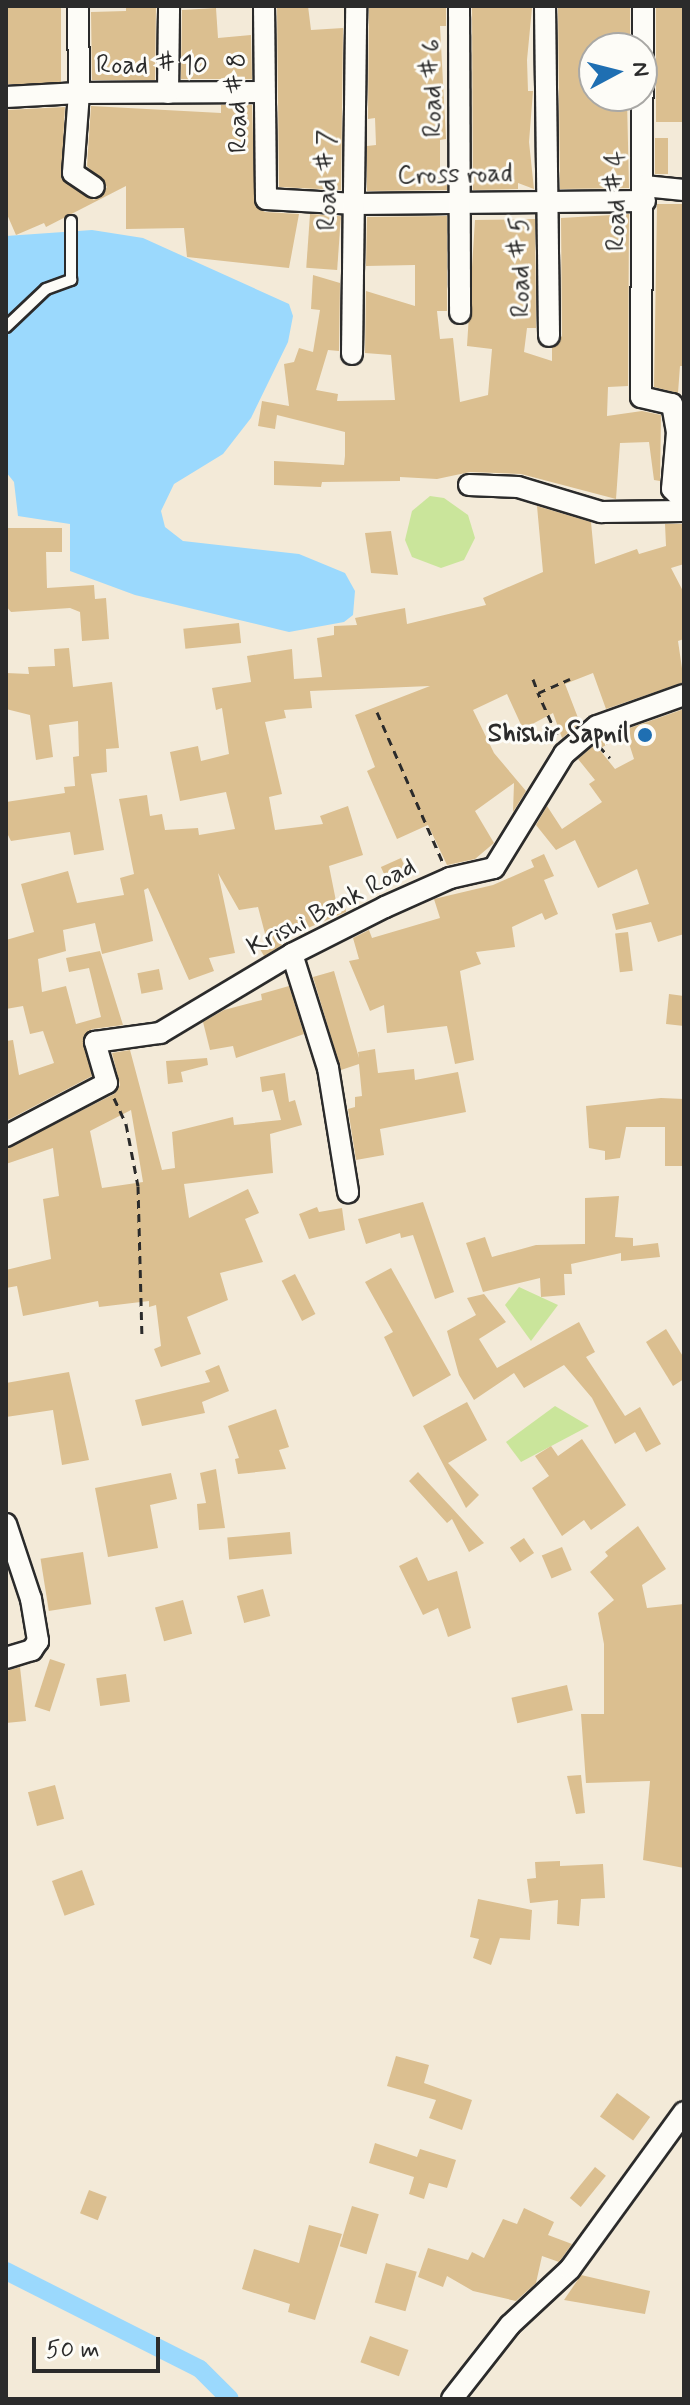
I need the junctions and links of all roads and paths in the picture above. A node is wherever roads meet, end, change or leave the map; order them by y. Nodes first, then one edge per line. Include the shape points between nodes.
1 (78, 6) edge
2 (169, 6) edge
3 (264, 6) edge
4 (356, 6) edge
5 (459, 6) edge
6 (545, 6) edge
7 (643, 6) edge
8 (264, 92) junction
9 (79, 93) junction
10 (168, 93) junction
11 (6, 97) edge
12 (94, 187) dead end
13 (684, 190) edge
14 (645, 194) junction
15 (266, 199) joint
16 (547, 200) junction
17 (461, 201) junction
18 (356, 204) junction
19 (71, 221) dead end
20 (460, 313) dead end
21 (6, 327) edge
22 (549, 336) dead end
23 (352, 354) dead end
24 (469, 485) dead end
25 (684, 501) edge
26 (684, 511) edge
27 (533, 679) dead end
28 (570, 679) dead end
29 (538, 693) junction
30 (684, 695) edge
31 (377, 712) dead end
32 (566, 753) junction
33 (450, 878) junction
34 (292, 954) junction
35 (107, 1083) junction
36 (6, 1136) edge
37 (348, 1192) dead end
38 (142, 1338) dead end
39 (6, 1524) edge
40 (6, 1658) edge
41 (684, 2112) edge
42 (452, 2399) edge

1 - 9 street, Road # 10
2 - 10 street
3 - 8 street, Road # 8
4 - 18 street, Road # 7
5 - 17 street, Road # 6
6 - 16 street, Road # 5
7 - 14 street, Road # 4
8 - 10 street, Road # 10
8 - 15 street, Road # 8
9 - 10 street, Road # 10
9 - 11 street
9 - 12 street via 73,173
13 - 14 street, Cross road
14 - 16 street, Cross road
14 - 25 street, Road # 4 via 641,397 672,404 677,432 672,489
15 - 18 street, Cross road
16 - 17 street, Cross road
16 - 22 street, Road # 5
17 - 18 street, Cross road
17 - 20 street, Road # 6
18 - 23 street, Road # 7
19 - 21 lane via 71,280 46,289
24 - 26 street via 518,487 601,512
27 - 29 path
28 - 29 path
29 - 32 path
30 - 32 street, Krishi Bank Road via 597,726
31 - 33 path
32 - 33 street, Krishi Bank Road via 494,868
33 - 34 street, Krishi Bank Road
34 - 35 street, Krishi Bank Road via 160,1033 95,1042
34 - 37 street via 328,1068
35 - 36 street
35 - 38 path via 135,1159
39 - 40 street via 31,1599 38,1641 32,1650
41 - 42 street via 570,2269 510,2325

